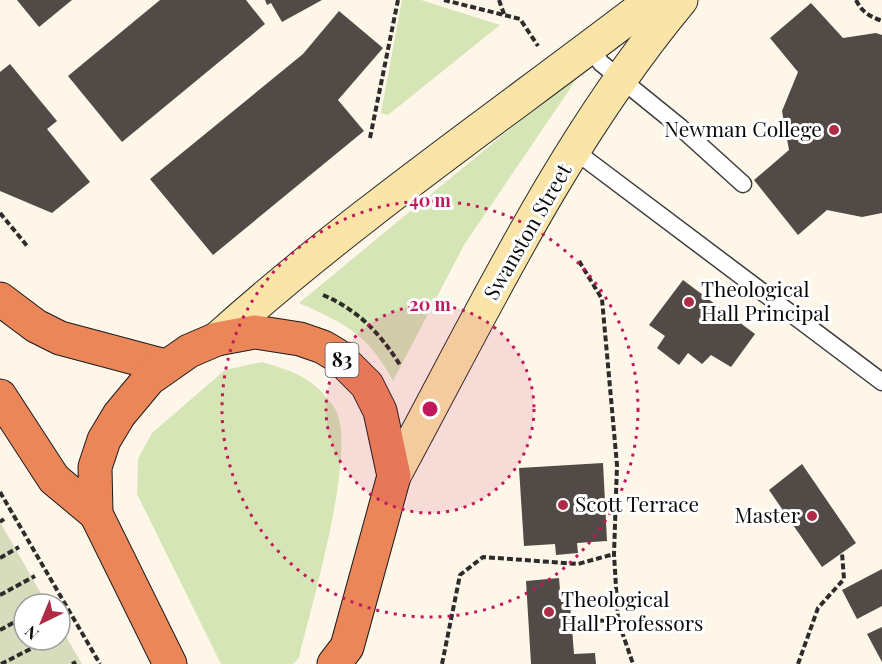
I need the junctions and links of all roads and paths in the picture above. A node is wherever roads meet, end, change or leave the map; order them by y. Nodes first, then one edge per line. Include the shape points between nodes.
1 (398, 0) edge
2 (444, 0) edge
3 (499, 0) edge
4 (652, 0) edge
5 (681, 0) edge
6 (856, 0) edge
7 (504, 15) junction
8 (519, 19) dead end
9 (882, 21) edge
10 (590, 48) junction
11 (620, 79) junction
12 (370, 138) dead end
13 (575, 151) junction
14 (743, 184) dead end
15 (0, 213) edge
16 (28, 247) dead end
17 (579, 261) dead end
18 (319, 293) dead end
19 (0, 299) edge
20 (217, 339) junction
21 (400, 365) dead end
22 (165, 366) junction
23 (882, 382) edge
24 (0, 396) edge
25 (394, 477) junction
26 (0, 492) edge
27 (96, 514) junction
28 (19, 547) dead end
29 (842, 553) dead end
30 (614, 554) junction
31 (0, 558) edge
32 (35, 576) dead end
33 (0, 596) edge
34 (618, 620) junction
35 (572, 622) dead end
36 (25, 652) edge
37 (343, 658) edge
38 (2, 664) edge
39 (100, 664) edge
40 (170, 664) edge
41 (442, 664) edge
42 (633, 664) edge
43 (798, 664) edge

1 - 12 path
2 - 7 path
3 - 7 path
4 - 10 main road
5 - 11 main road, Swanston Street
6 - 9 path via 860,9
7 - 8 path
10 - 11 lane
10 - 20 main road via 369,211
11 - 13 main road, Swanston Street
11 - 14 lane
13 - 23 lane
13 - 25 main road, Swanston Street via 516,248
15 - 16 path
17 - 30 path via 602,299 617,465
18 - 21 path via 371,325
19 - 22 highway via 36,326 60,338
20 - 22 highway, 83
20 - 25 highway, 83 via 255,332 284,334 338,356 367,385 380,411
22 - 27 highway, 83 via 119,415 104,440 95,467
24 - 27 highway, 83 via 54,479
25 - 37 highway, 83
26 - 39 path
27 - 40 highway, 83
28 - 31 path
29 - 43 path via 844,579 818,608
30 - 34 path
30 - 41 path via 578,564 483,557 460,575
32 - 33 path
34 - 35 path
34 - 42 path
36 - 38 path

